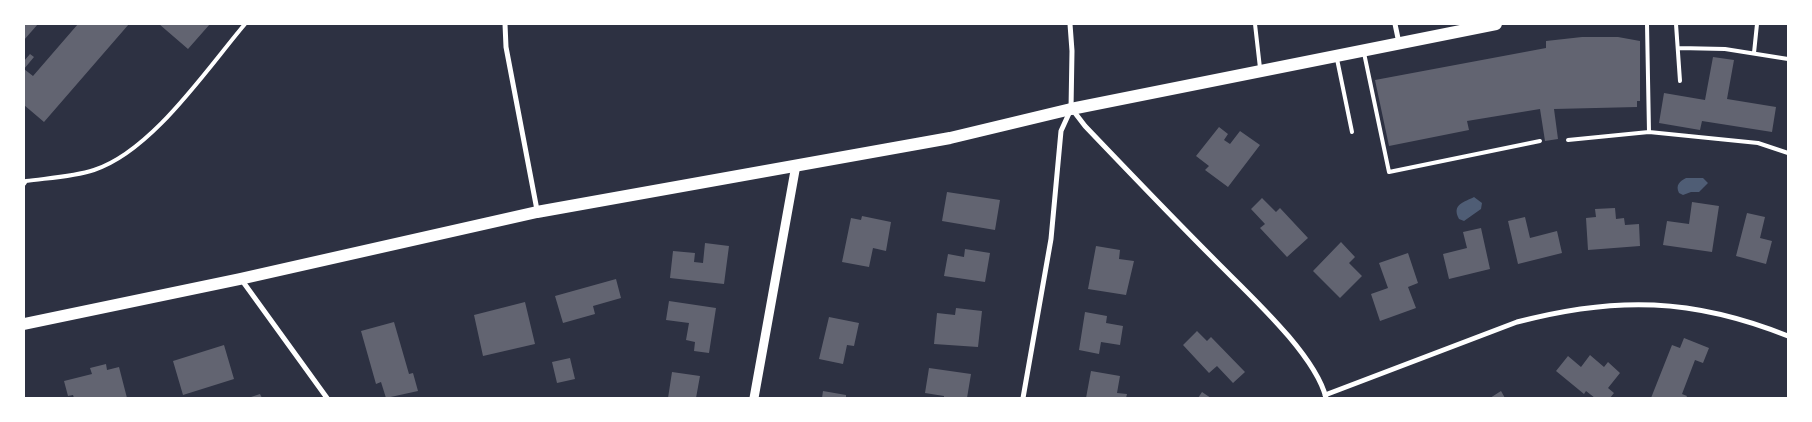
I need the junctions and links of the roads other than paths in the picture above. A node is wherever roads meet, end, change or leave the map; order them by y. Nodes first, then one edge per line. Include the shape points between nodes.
1 (245, 24) edge
2 (505, 24) edge
3 (1070, 24) edge
4 (1255, 24) edge
5 (1395, 24) edge
6 (1496, 24) edge
7 (1647, 24) edge
8 (1676, 24) edge
9 (1758, 24) edge
10 (1399, 43) junction
11 (1680, 48) junction
12 (1363, 51) junction
13 (1754, 53) junction
14 (1336, 57) junction
15 (1788, 59) edge
16 (1261, 73) junction
17 (1680, 81) dead end
18 (1071, 109) junction
19 (1352, 132) dead end
20 (1649, 132) junction
21 (1568, 140) dead end
22 (1540, 141) dead end
23 (1788, 153) edge
24 (796, 165) junction
25 (24, 184) edge
26 (538, 212) junction
27 (240, 279) junction
28 (24, 324) edge
29 (1788, 336) edge
30 (1325, 397) edge
31 (327, 398) edge
32 (754, 398) edge
33 (1024, 398) edge

1 - 25 lane via 162,122 126,156 95,170 26,181
2 - 26 street via 506,46
3 - 18 street
4 - 16 lane
5 - 10 street
6 - 10 main road
7 - 20 lane
8 - 11 lane
9 - 13 lane
10 - 12 main road
11 - 13 lane
11 - 17 lane
12 - 14 main road
12 - 22 lane via 1389,172
13 - 15 lane
14 - 16 main road
14 - 19 lane
16 - 18 main road
18 - 24 main road via 950,138
18 - 30 street via 1271,318 1302,354
18 - 33 street via 1061,131 1051,240
20 - 21 lane
20 - 23 lane via 1758,143
24 - 26 main road
24 - 32 street
26 - 27 main road
27 - 28 main road
27 - 31 street
29 - 30 street via 1716,312 1654,304 1610,305 1517,322

